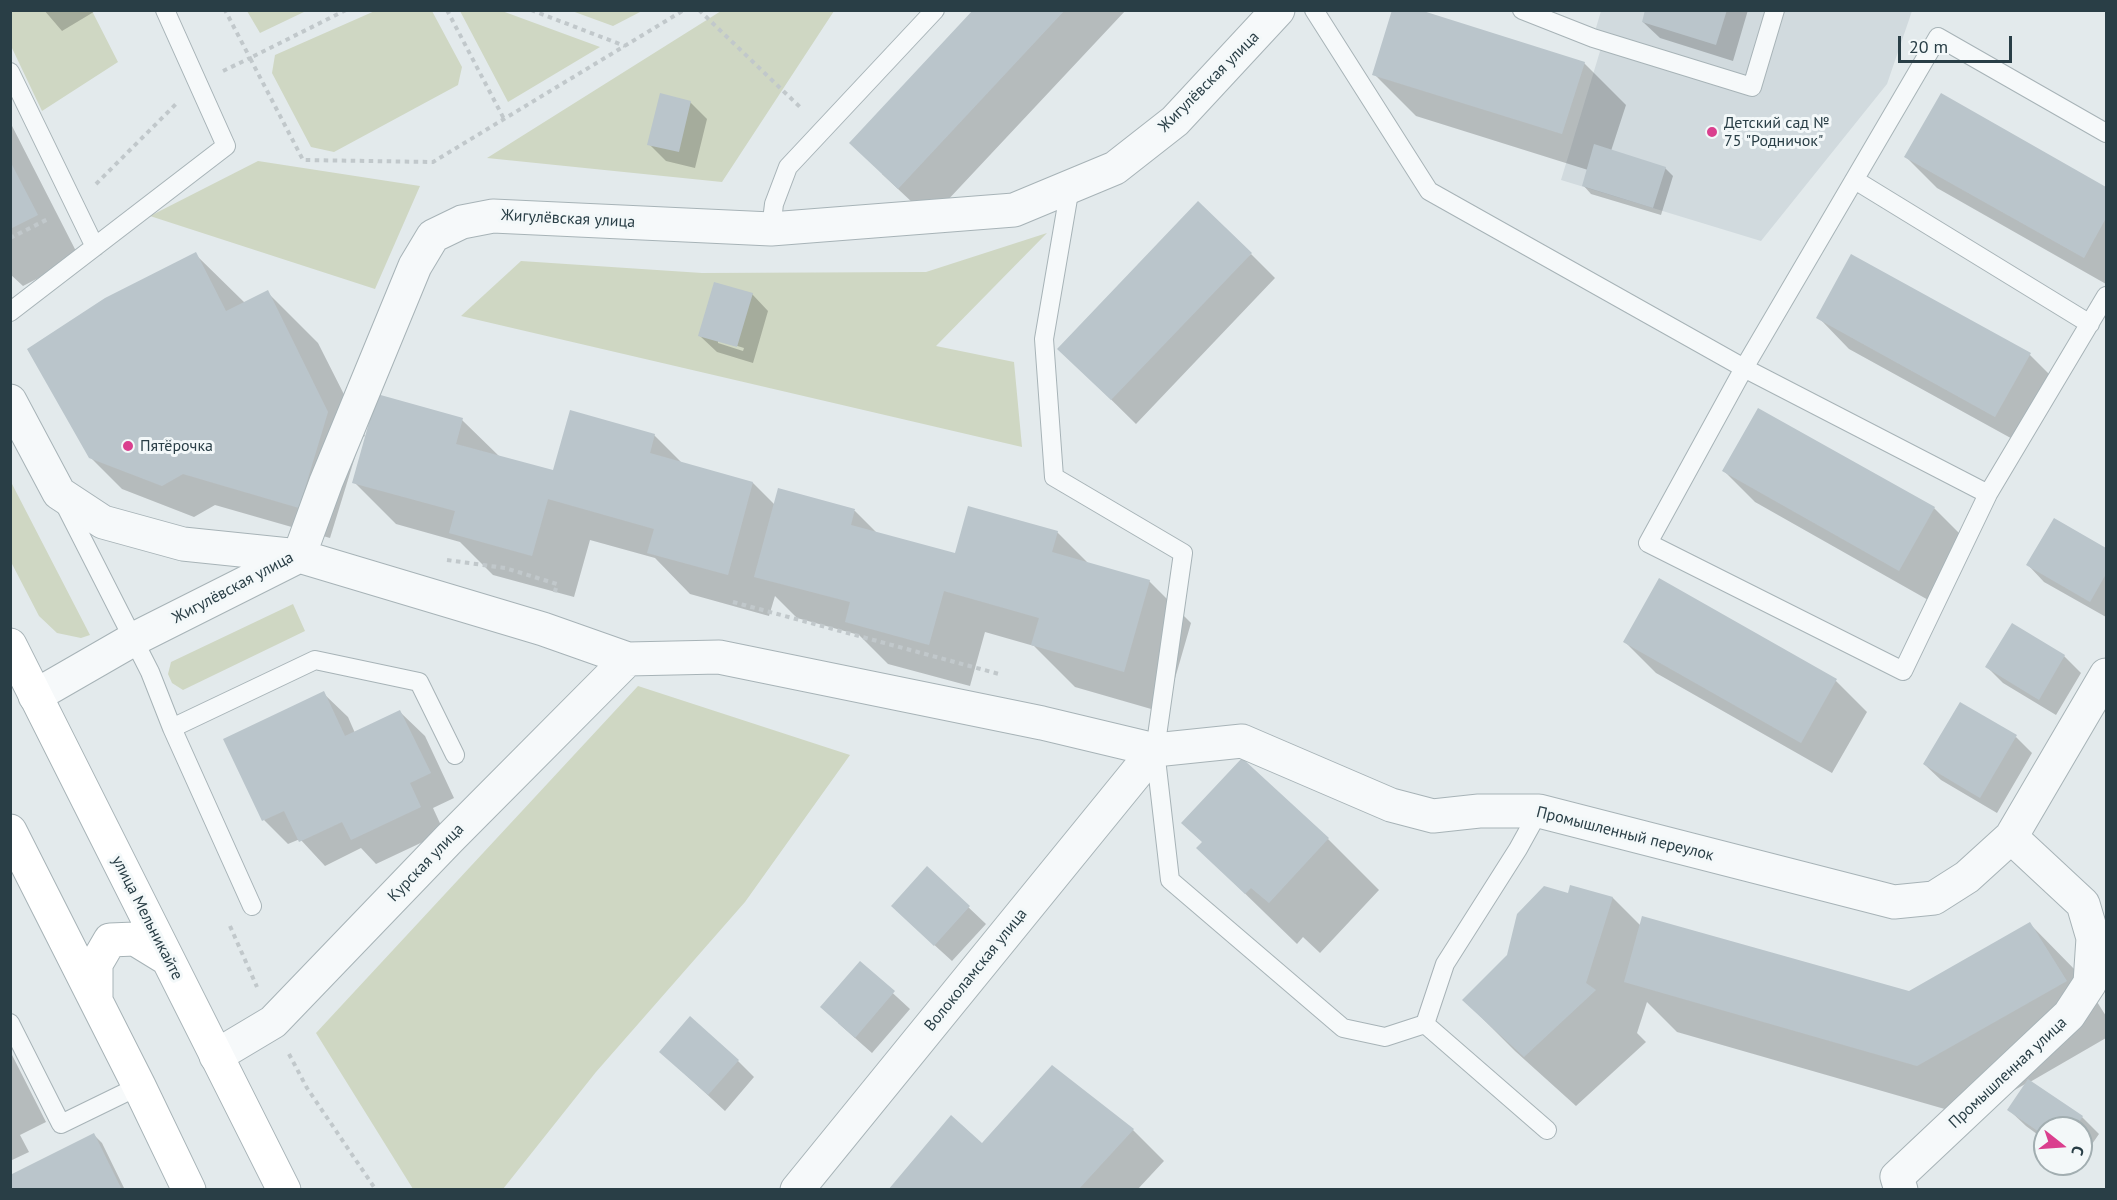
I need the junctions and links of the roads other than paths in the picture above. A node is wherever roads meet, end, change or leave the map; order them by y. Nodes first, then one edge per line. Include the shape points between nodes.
1 (165, 10) edge
2 (935, 10) edge
3 (1278, 10) edge
4 (1314, 10) edge
5 (1522, 10) edge
6 (1775, 10) edge
7 (10, 72) edge
8 (2106, 134) edge
9 (1855, 180) junction
10 (1070, 187) junction
11 (771, 229) junction
12 (95, 247) junction
13 (2106, 296) edge
14 (10, 312) edge
15 (2090, 324) junction
16 (1744, 368) junction
17 (10, 401) edge
18 (59, 494) junction
19 (1988, 494) junction
20 (298, 556) junction
21 (134, 639) junction
22 (10, 645) edge
23 (628, 659) junction
24 (2106, 675) edge
25 (35, 696) junction
26 (172, 728) junction
27 (1155, 750) junction
28 (455, 755) dead end
29 (1539, 811) junction
30 (10, 831) edge
31 (2011, 837) junction
32 (252, 906) dead end
33 (166, 958) junction
34 (96, 999) junction
35 (10, 1023) edge
36 (1425, 1024) junction
37 (216, 1056) junction
38 (139, 1086) junction
39 (1547, 1130) dead end
40 (189, 1190) edge
41 (284, 1190) edge
42 (798, 1190) edge
43 (1901, 1190) edge

1 - 12 lane via 226,146
2 - 11 lane via 788,167 774,204
3 - 10 street, Жигулёвская улица via 1175,121 1115,168
4 - 16 lane via 1429,191
5 - 6 lane via 1593,38 1752,87
7 - 12 lane
8 - 9 lane via 1938,38
9 - 15 lane
9 - 16 lane
10 - 11 street, Жигулёвская улица via 1014,210
10 - 27 lane via 1044,339 1054,477 1183,553
11 - 20 street, Жигулёвская улица via 493,216 462,222 433,236 415,266
12 - 14 lane
13 - 15 lane
15 - 19 lane
16 - 19 lane
16 - 19 lane via 1648,543 1903,671
17 - 18 street
18 - 20 street via 103,522 183,544
18 - 21 lane
20 - 21 street, Жигулёвская улица
20 - 23 street via 543,629
21 - 25 street, Жигулёвская улица
21 - 26 lane
22 - 25 main road, улица Мельникайте
23 - 27 street, Промышленный переулок via 719,657
23 - 37 street, Курская улица via 273,1022
24 - 31 street
25 - 33 main road, улица Мельникайте
26 - 28 lane via 315,660 419,682
26 - 32 lane
27 - 29 street, Промышленный переулок via 1242,741 1392,805 1433,816
27 - 36 lane via 1170,880 1343,1028 1385,1037
27 - 42 street, Волоколамская улица
29 - 31 street, Промышленный переулок via 1894,902 1934,898 1967,877
29 - 36 lane via 1445,964
30 - 34 main road
31 - 43 street, Промышленная улица via 2083,904 2093,938 2090,983 2069,1016 1897,1177
33 - 34 main road via 135,939 110,940 96,964
33 - 37 main road, улица Мельникайте
34 - 38 main road
35 - 38 lane via 61,1124
36 - 39 lane
37 - 41 main road, улица Мельникайте
38 - 40 main road

